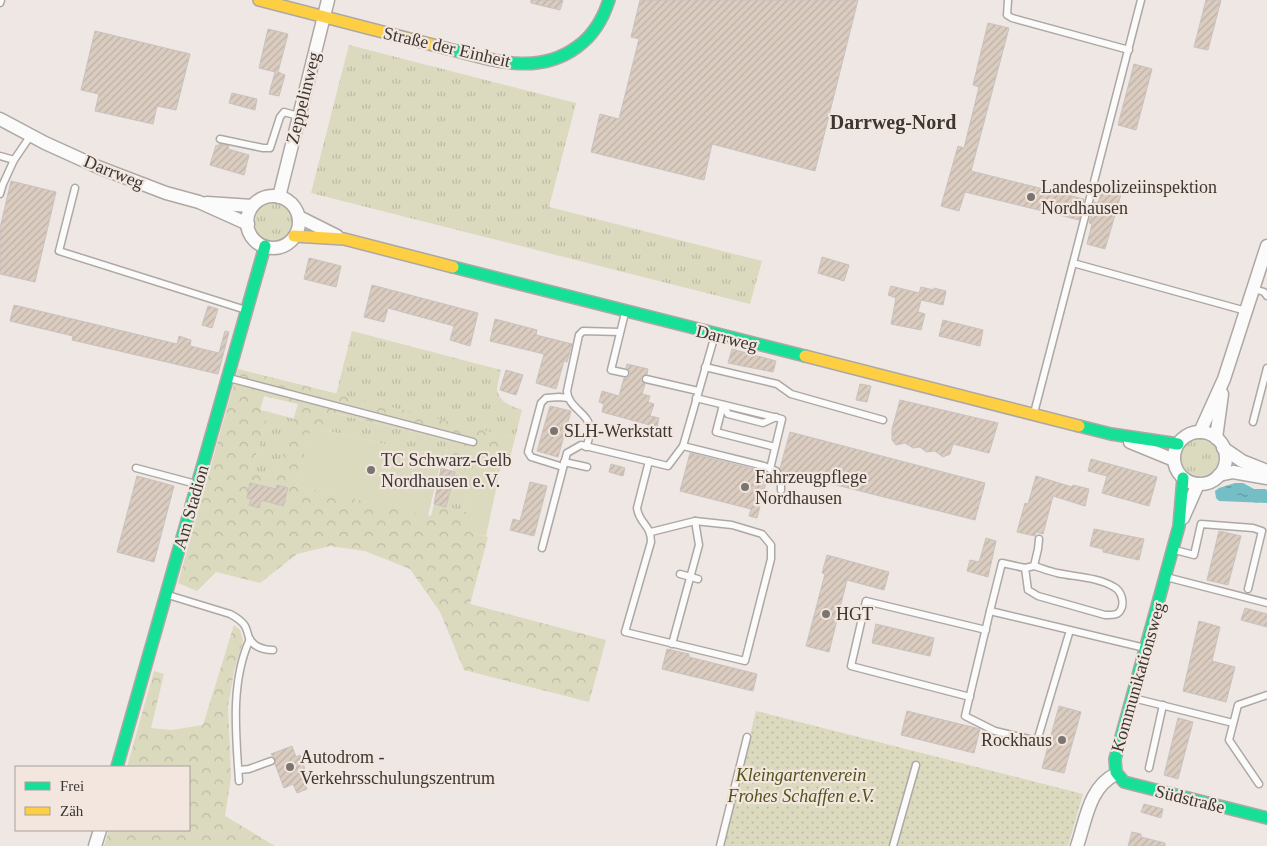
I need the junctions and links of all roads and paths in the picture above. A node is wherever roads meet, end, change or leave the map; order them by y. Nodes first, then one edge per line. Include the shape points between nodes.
1 (259, 0) edge
2 (328, 0) edge
3 (609, 0) edge
4 (1008, 0) edge
5 (1141, 0) edge
6 (324, 17) junction
7 (1129, 50) junction
8 (298, 116) junction
9 (0, 119) edge
10 (31, 135) junction
11 (220, 139) dead end
12 (0, 156) edge
13 (14, 160) junction
14 (75, 188) dead end
15 (0, 194) edge
16 (279, 196) junction
17 (199, 202) junction
18 (252, 206) junction
19 (299, 217) junction
20 (248, 224) junction
21 (294, 236) junction
22 (344, 240) junction
23 (265, 246) junction
24 (1267, 246) edge
25 (1073, 263) junction
26 (1254, 289) junction
27 (1267, 296) edge
28 (247, 311) junction
29 (625, 311) junction
30 (1247, 311) junction
31 (620, 332) junction
32 (715, 335) junction
33 (705, 367) junction
34 (1267, 368) edge
35 (625, 373) dead end
36 (228, 378) junction
37 (646, 379) dead end
38 (1224, 379) junction
39 (697, 395) junction
40 (568, 398) junction
41 (722, 405) junction
42 (1034, 414) junction
43 (883, 420) dead end
44 (1253, 422) dead end
45 (1200, 432) junction
46 (1112, 434) junction
47 (473, 442) dead end
48 (1220, 443) junction
49 (1178, 444) junction
50 (682, 446) junction
51 (586, 447) junction
52 (775, 447) junction
53 (1174, 460) junction
54 (649, 461) junction
55 (564, 464) junction
56 (586, 467) dead end
57 (136, 468) dead end
58 (770, 469) junction
59 (1267, 471) edge
60 (1219, 475) junction
61 (1183, 478) junction
62 (1267, 478) edge
63 (198, 484) junction
64 (1198, 484) junction
65 (781, 490) dead end
66 (695, 520) junction
67 (1180, 526) junction
68 (651, 532) junction
69 (1039, 540) dead end
70 (542, 548) dead end
71 (1174, 550) junction
72 (1034, 566) junction
73 (1025, 568) junction
74 (680, 574) dead end
75 (690, 577) junction
76 (1166, 577) junction
77 (698, 579) dead end
78 (1248, 589) dead end
79 (166, 594) junction
80 (1267, 603) edge
81 (990, 611) junction
82 (986, 630) junction
83 (1070, 630) junction
84 (250, 639) junction
85 (672, 644) junction
86 (1146, 648) junction
87 (273, 650) dead end
88 (1267, 695) edge
89 (970, 697) junction
90 (1132, 698) junction
91 (1163, 705) junction
92 (1233, 723) junction
93 (747, 737) dead end
94 (271, 761) dead end
95 (916, 765) dead end
96 (117, 766) edge
97 (1149, 768) dead end
98 (239, 770) junction
99 (1116, 774) junction
100 (240, 781) dead end
101 (1259, 784) dead end
102 (1267, 818) edge
103 (100, 831) edge
104 (95, 846) edge
105 (720, 846) edge
106 (893, 846) edge
107 (1078, 846) edge

1 - 6 street, Straße der Einheit
2 - 6 street, Zeppelinweg
3 - 6 street, Straße der Einheit via 593,34 572,52 534,64 490,59
4 - 7 lane via 1008,15 1012,18
5 - 7 lane
6 - 8 street, Zeppelinweg
7 - 25 lane
8 - 11 lane via 284,112 270,148
8 - 16 street, Zeppelinweg
9 - 10 street, Darrweg
10 - 13 lane
10 - 17 street, Darrweg via 116,174
12 - 13 lane
13 - 15 lane
14 - 28 lane via 59,251
16 - 18 street, Darrweg via 263,198
16 - 19 street, Darrweg via 292,204
17 - 18 street, Darrweg
17 - 20 street, Darrweg
18 - 20 street
19 - 21 street
19 - 22 street, Darrweg
20 - 23 street via 253,238
21 - 22 street, Darrweg
21 - 23 street via 281,246
22 - 29 street, Darrweg
23 - 28 street, Am Stadion
24 - 26 street
25 - 30 lane
25 - 42 lane
26 - 27 lane
26 - 30 street
28 - 36 street, Am Stadion
29 - 31 lane
29 - 32 street, Darrweg
30 - 38 street
31 - 35 lane via 611,370
31 - 40 lane via 590,330 579,335
32 - 33 lane
32 - 42 street, Darrweg
33 - 39 lane
33 - 43 lane via 777,384 791,394
34 - 44 lane
36 - 47 lane
36 - 63 street, Am Stadion
37 - 39 lane
38 - 45 street
38 - 48 street
39 - 41 lane
39 - 50 lane
40 - 51 lane via 589,421
40 - 55 lane via 546,398 541,403 528,452 531,457
41 - 52 lane via 716,432
41 - 52 lane via 782,419
42 - 46 street, Darrweg
45 - 48 street via 1209,434
45 - 49 street via 1188,435
46 - 49 street, Darrweg
46 - 53 street, Darrweg
48 - 59 street via 1242,461
48 - 60 street via 1225,464
49 - 53 street
50 - 54 lane via 668,466
50 - 58 lane
51 - 54 lane
51 - 55 lane via 581,446 567,454
52 - 58 lane
53 - 61 street
54 - 68 lane via 637,508 638,515
55 - 56 lane
55 - 70 lane
57 - 63 lane
58 - 65 lane via 776,471 781,480
60 - 62 street via 1233,472
60 - 64 street
61 - 64 street
61 - 67 street, Kommunikationsweg
63 - 79 street, Am Stadion
64 - 67 street, Kommunikationsweg
66 - 68 lane
66 - 75 lane via 699,545
66 - 85 lane via 732,525 762,534 771,545 771,559 745,661
67 - 71 street, Kommunikationsweg
68 - 85 lane via 651,542 625,632
69 - 72 lane
71 - 76 street, Kommunikationsweg
71 - 78 lane via 1194,555 1201,524 1262,531
72 - 73 lane
72 - 73 lane via 1115,587 1121,594 1120,612 1105,615 1038,596 1028,590
73 - 81 lane via 1002,563
74 - 75 lane
75 - 77 lane
75 - 85 lane
76 - 80 lane
76 - 86 street, Kommunikationsweg
79 - 84 lane via 230,614 239,619
79 - 96 street, Am Stadion
81 - 82 lane
81 - 83 lane
82 - 89 lane
82 - 89 lane via 866,601 851,666
83 - 86 lane
83 - 89 lane via 1037,741 995,730 965,716
84 - 87 lane via 258,647
84 - 98 lane via 237,686
86 - 90 street, Kommunikationsweg
88 - 92 lane via 1238,705
90 - 91 lane
90 - 99 street, Kommunikationsweg via 1115,759
91 - 92 lane
91 - 97 lane
92 - 101 lane via 1229,740
93 - 105 lane
94 - 98 lane
95 - 106 lane
98 - 100 lane
99 - 102 street, Südstraße via 1124,782
99 - 107 street, Kommunikationsweg via 1094,793
103 - 104 street

